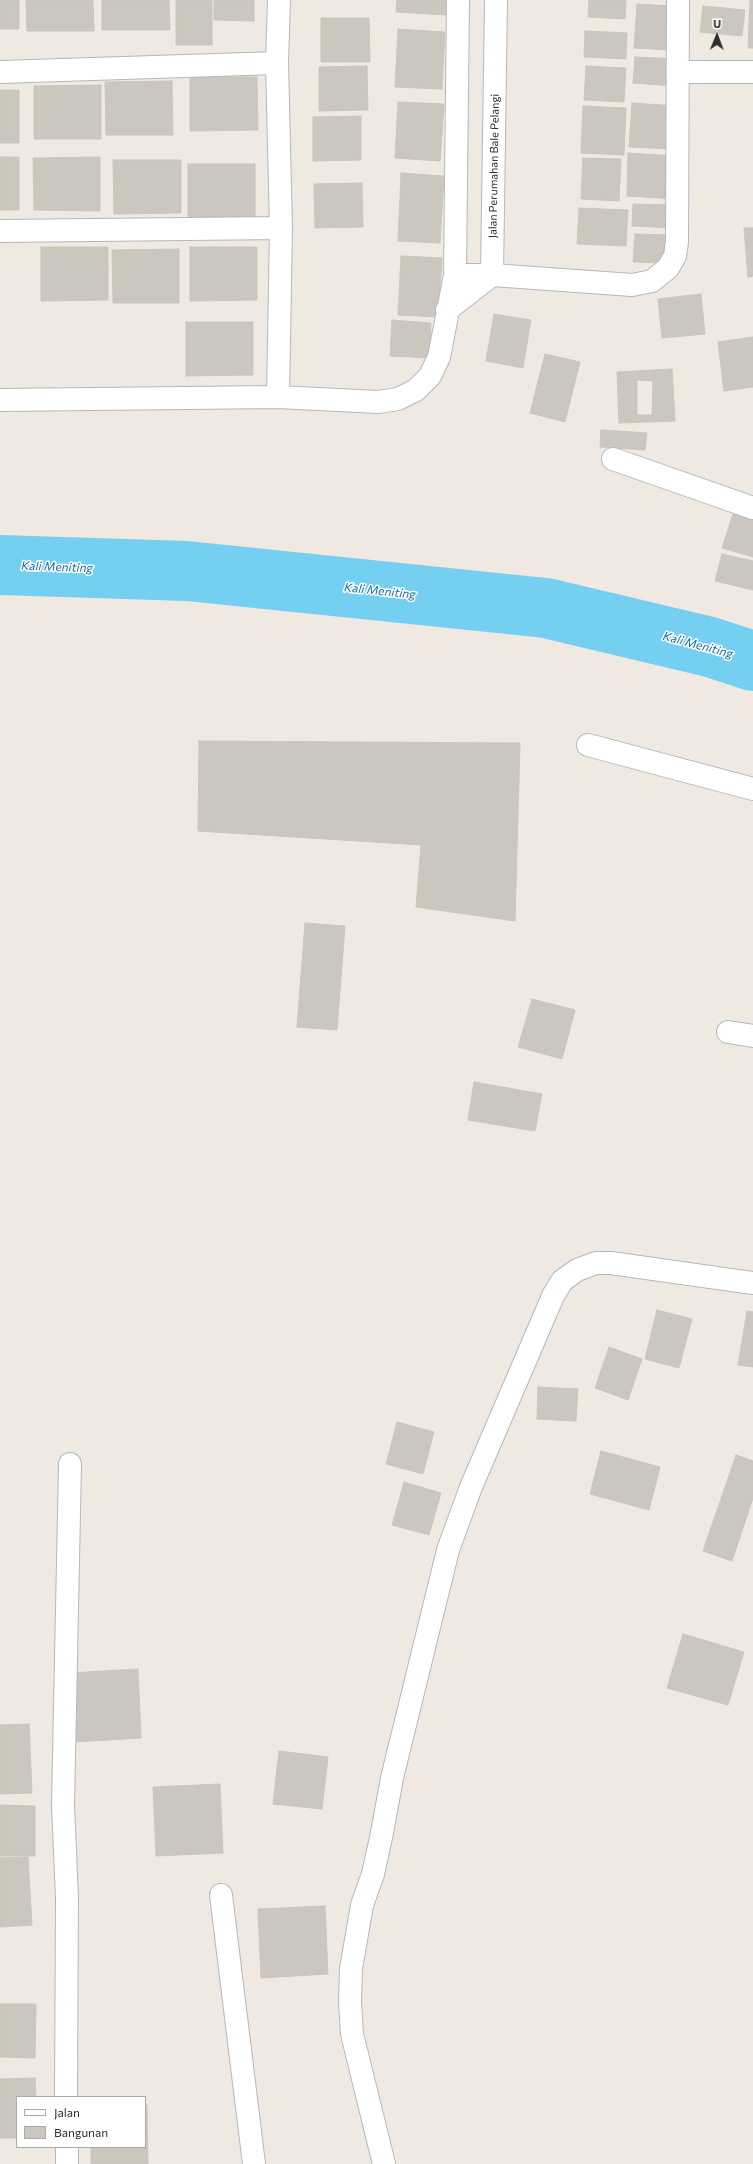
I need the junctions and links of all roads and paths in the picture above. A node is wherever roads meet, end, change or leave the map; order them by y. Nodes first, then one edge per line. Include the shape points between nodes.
1 (278, 0) edge
2 (458, 0) edge
3 (496, 0) edge
4 (678, 0) edge
5 (277, 63) junction
6 (0, 72) edge
7 (678, 72) junction
8 (753, 72) edge
9 (281, 228) junction
10 (0, 231) edge
11 (454, 275) junction
12 (492, 275) junction
13 (447, 310) junction
14 (278, 397) junction
15 (0, 400) edge
16 (613, 459) dead end
17 (753, 508) edge
18 (588, 745) dead end
19 (753, 789) edge
20 (728, 1032) dead end
21 (753, 1036) edge
22 (753, 1283) edge
23 (70, 1464) dead end
24 (221, 1895) dead end
25 (66, 2096) edge
26 (67, 2148) edge
27 (67, 2164) edge
28 (254, 2164) edge
29 (384, 2164) edge

1 - 5 street
2 - 11 street
3 - 12 street, Jalan Perumahan Bale Pelangi
4 - 7 street
5 - 6 street
5 - 9 street
7 - 8 street
7 - 12 street via 677,242 672,262 664,273 646,284 632,286
9 - 10 street
9 - 14 street
11 - 12 street
11 - 13 street
12 - 13 street
13 - 14 street via 444,336 435,367 423,383 407,395 378,402
14 - 15 street
16 - 17 street
18 - 19 street
20 - 21 street
22 - 29 street via 611,1263 596,1263 577,1270 562,1282 553,1296 470,1487 448,1550 392,1778 373,1874 361,1911 351,1969 352,2034
23 - 25 street via 66,1559 63,1805 67,1898
24 - 28 street
26 - 27 street

